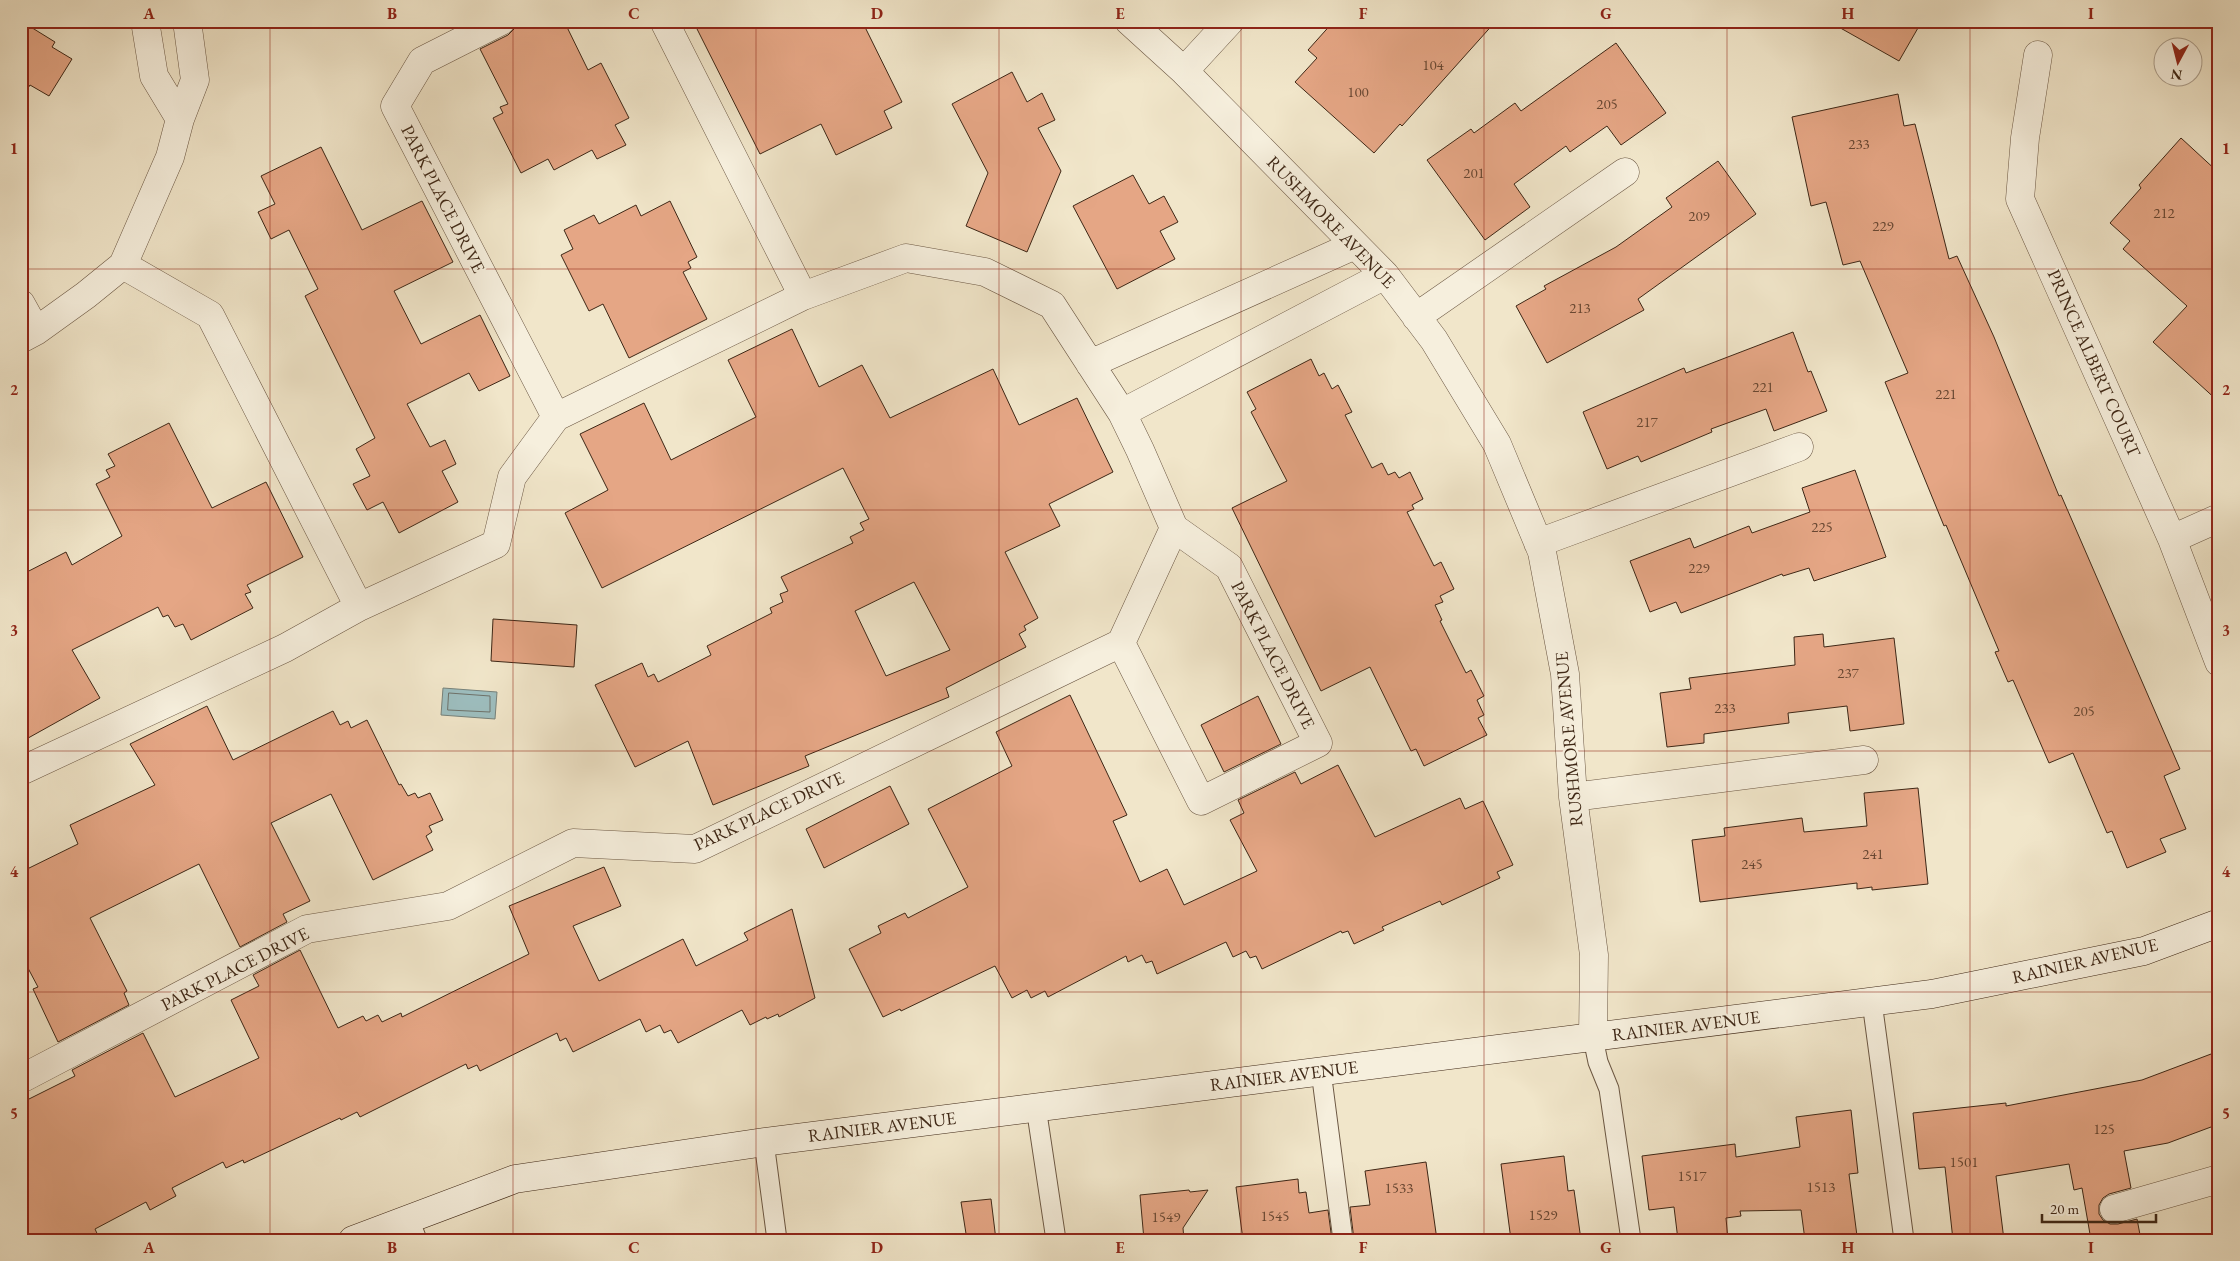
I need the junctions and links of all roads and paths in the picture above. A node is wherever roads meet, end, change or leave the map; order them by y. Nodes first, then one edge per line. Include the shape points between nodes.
1 (144, 21) edge
2 (187, 21) edge
3 (501, 21) edge
4 (664, 21) edge
5 (1128, 21) edge
6 (1230, 21) edge
7 (2038, 55) dead end
8 (1184, 71) junction
9 (180, 119) junction
10 (1625, 172) dead end
11 (1355, 245) junction
12 (122, 265) junction
13 (1385, 274) junction
14 (803, 296) junction
15 (21, 304) edge
16 (1416, 317) junction
17 (29, 335) edge
18 (1090, 364) junction
19 (1122, 412) junction
20 (556, 418) junction
21 (1799, 447) dead end
22 (2219, 518) edge
23 (1174, 528) junction
24 (2172, 539) junction
25 (1538, 543) junction
26 (359, 607) junction
27 (1121, 643) junction
28 (2219, 662) edge
29 (1864, 760) dead end
30 (21, 771) edge
31 (1572, 797) junction
32 (2219, 923) edge
33 (1872, 1002) junction
34 (1593, 1038) junction
35 (1322, 1071) junction
36 (21, 1079) edge
37 (1036, 1107) junction
38 (764, 1142) junction
39 (2219, 1178) edge
40 (2114, 1209) dead end
41 (413, 1229) edge
42 (353, 1240) edge
43 (776, 1240) edge
44 (1056, 1240) edge
45 (1343, 1240) edge
46 (1632, 1240) edge
47 (1904, 1240) edge

1 - 9 street via 154,76
2 - 9 street via 195,80
3 - 20 street, PARK PLACE DRIVE via 422,61 395,106
4 - 14 street
5 - 8 street, RUSHMORE AVENUE
6 - 8 street
7 - 24 street, PRINCE ALBERT COURT via 2025,138 2020,199
8 - 11 street, RUSHMORE AVENUE
9 - 12 street via 170,156
10 - 16 street
11 - 13 street, RUSHMORE AVENUE
11 - 18 street
12 - 17 street
12 - 26 street via 210,315
13 - 16 street, RUSHMORE AVENUE
13 - 19 street
14 - 18 street via 906,258 985,272 1052,306
14 - 20 street
15 - 17 street
16 - 25 street, RUSHMORE AVENUE via 1434,340 1497,444
18 - 19 street
19 - 23 street
20 - 26 street via 512,477 496,544
21 - 25 street
22 - 24 street
23 - 27 street
23 - 27 street, PARK PLACE DRIVE via 1229,567 1318,743 1201,801
24 - 28 street, PRINCE ALBERT COURT
25 - 31 street, RUSHMORE AVENUE via 1565,674
26 - 30 street via 285,648
27 - 36 street, PARK PLACE DRIVE via 695,850 573,843 448,906 307,929
29 - 31 street
31 - 34 street, RUSHMORE AVENUE via 1594,956
32 - 33 street, RAINIER AVENUE via 2144,951 1932,994
33 - 34 street, RAINIER AVENUE
33 - 47 lane
34 - 35 street, RAINIER AVENUE
34 - 46 lane via 1609,1089
35 - 37 street, RAINIER AVENUE
35 - 45 lane
37 - 38 street, RAINIER AVENUE
37 - 44 lane
38 - 41 street, RAINIER AVENUE via 515,1179
38 - 43 lane
39 - 40 street
41 - 42 street, RAINIER AVENUE

